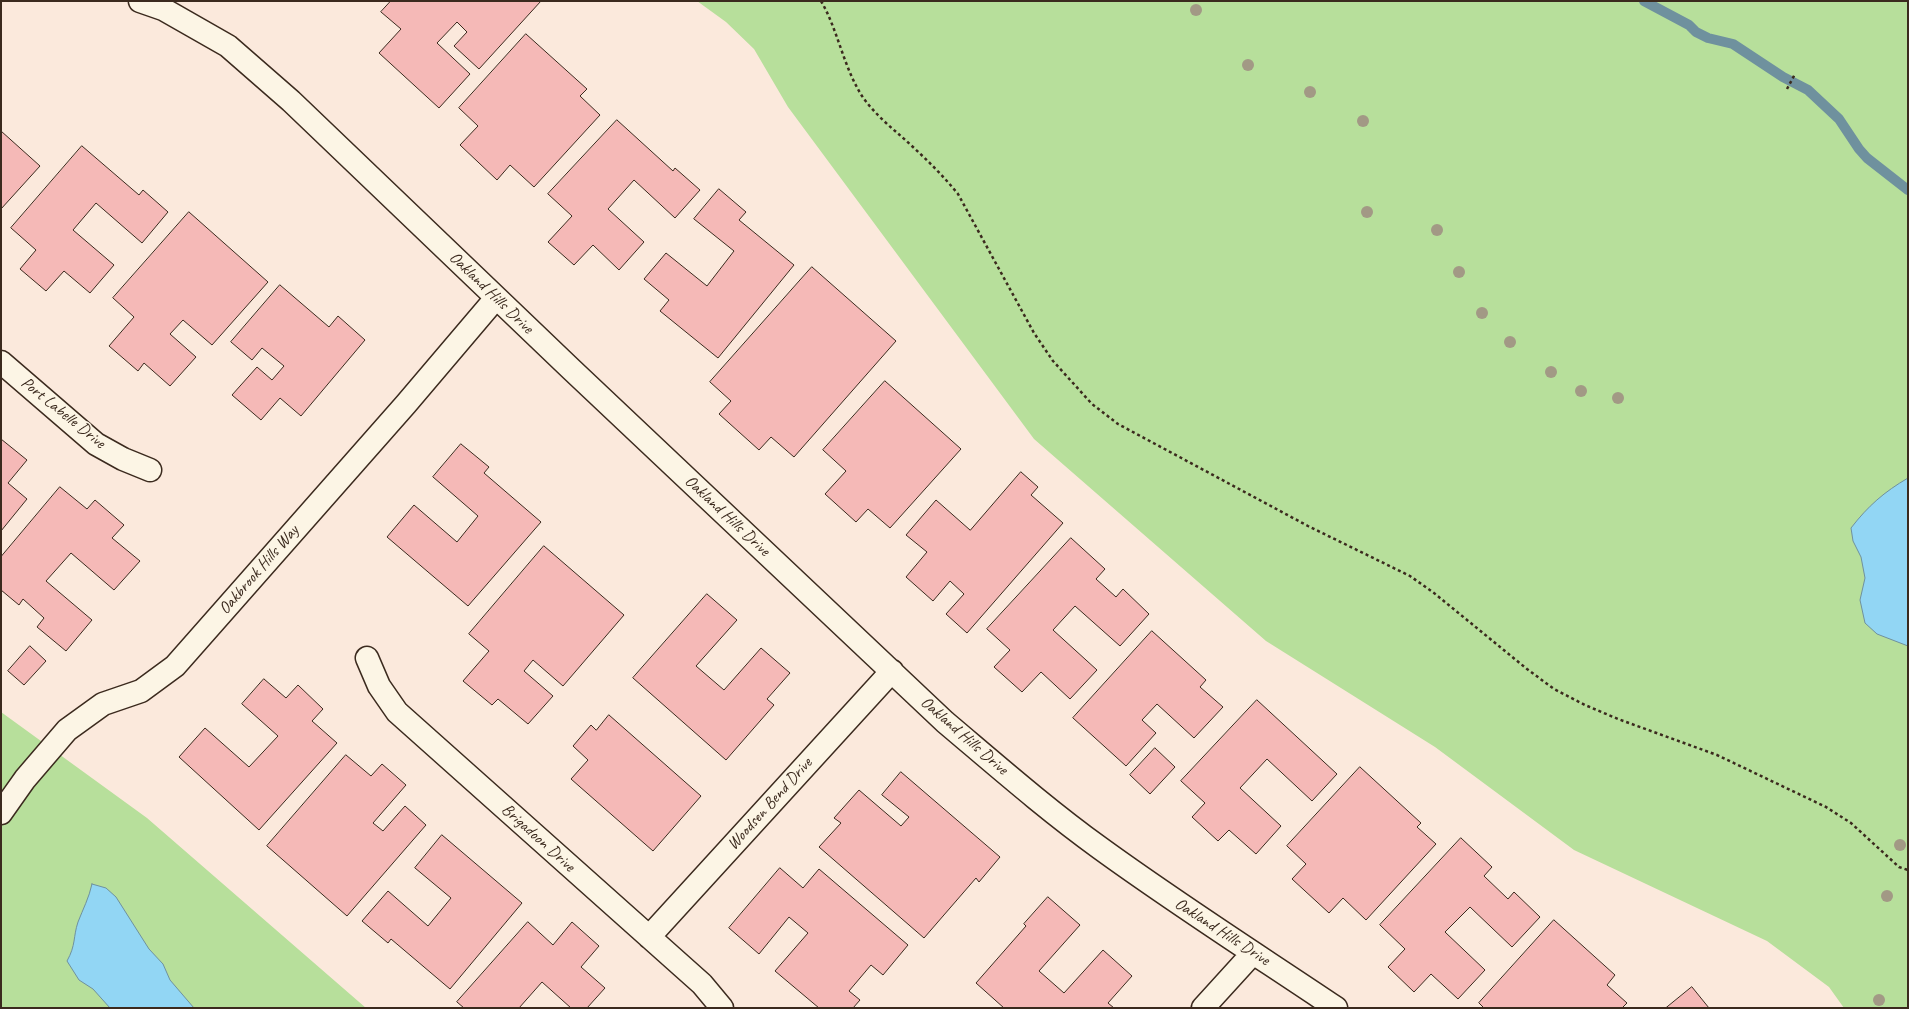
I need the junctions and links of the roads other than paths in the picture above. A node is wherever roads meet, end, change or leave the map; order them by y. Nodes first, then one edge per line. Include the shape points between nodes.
1 (140, 1) edge
2 (496, 298) junction
3 (1, 362) edge
4 (150, 470) dead end
5 (367, 658) dead end
6 (892, 671) junction
7 (1, 813) edge
8 (649, 937) junction
9 (1253, 953) junction
10 (722, 1008) edge
11 (1203, 1008) edge
12 (1336, 1008) edge

1 - 2 street, Oakland Hills Drive via 163,9 233,51 292,101
2 - 6 street, Oakland Hills Drive
2 - 7 street, Oakbrook Hills Way via 175,666 141,691 103,704 67,730 25,779
3 - 4 street, Port Labelle Drive via 96,444
5 - 8 street, Brigadoon Drive via 379,686 397,712
6 - 8 street, Woodsen Bend Drive
6 - 9 street, Oakland Hills Drive via 945,722 1070,825 1172,899
8 - 10 street, Brigadoon Drive via 702,984
9 - 11 street
9 - 12 street, Oakland Hills Drive

